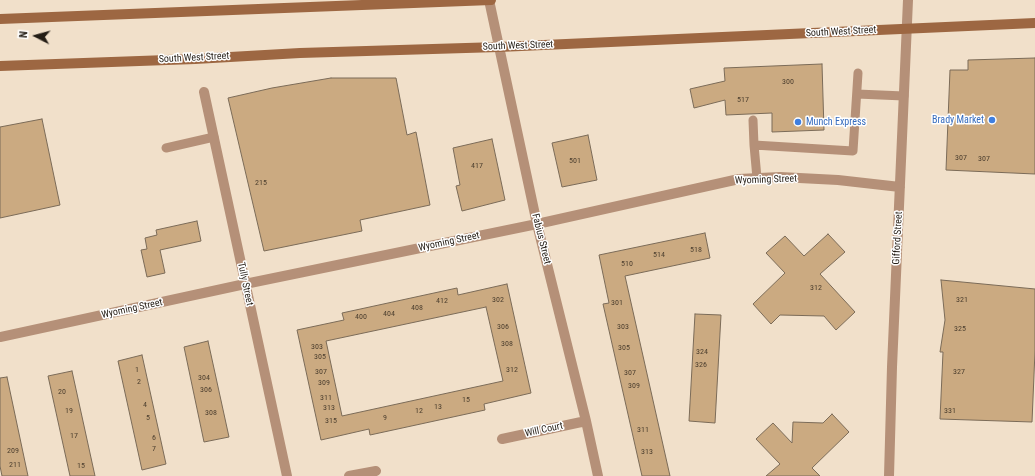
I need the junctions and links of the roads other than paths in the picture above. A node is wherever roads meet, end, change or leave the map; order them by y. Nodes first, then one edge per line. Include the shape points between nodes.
1 (490, 0) edge
2 (908, 0) edge
3 (0, 19) edge
4 (1035, 23) edge
5 (907, 29) junction
6 (499, 47) junction
7 (0, 66) edge
8 (858, 73) dead end
9 (204, 92) dead end
10 (857, 94) junction
11 (904, 96) junction
12 (753, 120) dead end
13 (214, 137) junction
14 (754, 145) junction
15 (166, 148) dead end
16 (757, 178) junction
17 (900, 187) junction
18 (537, 224) junction
19 (245, 284) junction
20 (0, 337) edge
21 (586, 421) junction
22 (502, 439) dead end
23 (376, 471) dead end
24 (286, 476) edge
25 (349, 476) edge
26 (598, 476) edge
27 (889, 476) edge

1 - 3 main road
1 - 6 street, Fabius Street
2 - 5 street, Gifford Street
4 - 5 main road, South West Street
5 - 6 main road, South West Street
5 - 11 street, Gifford Street
6 - 7 main road, South West Street
6 - 18 street, Fabius Street
8 - 10 lane
9 - 13 street, Tully Street
10 - 11 lane
10 - 14 lane via 853,151
11 - 17 street, Gifford Street
12 - 14 lane
13 - 15 lane
13 - 19 street, Tully Street
14 - 16 lane
16 - 17 street, Wyoming Street via 838,180
16 - 18 street, Wyoming Street via 739,179
17 - 27 street, Gifford Street
18 - 19 street, Wyoming Street
18 - 21 street, Fabius Street
19 - 20 street, Wyoming Street
19 - 24 street, Tully Street
21 - 22 street, Will Court
21 - 26 street, Fabius Street
23 - 25 street

